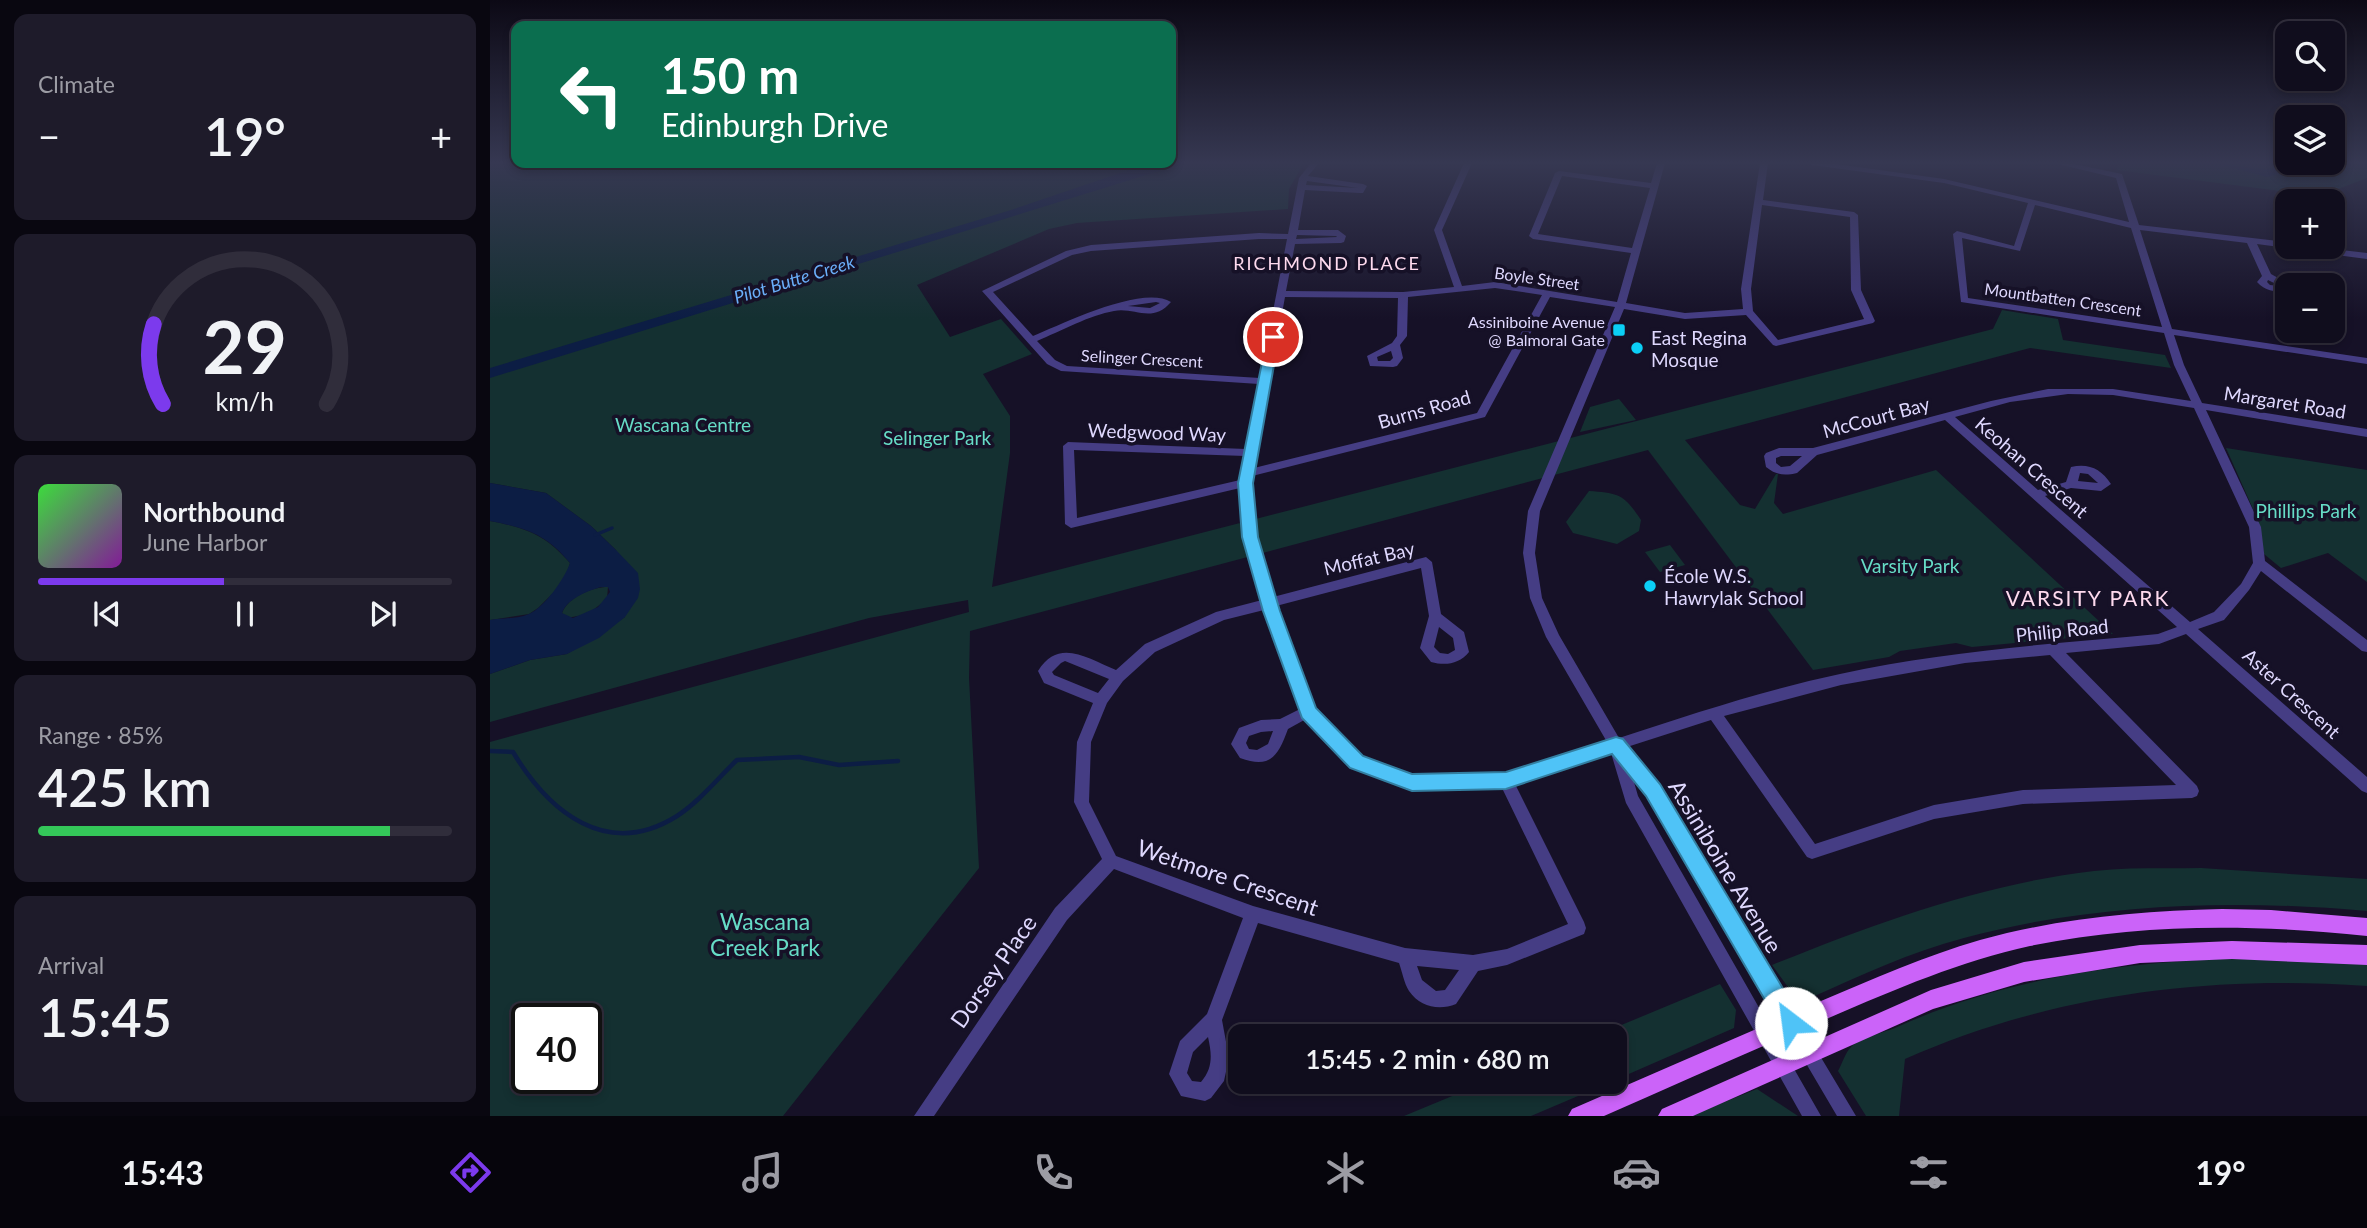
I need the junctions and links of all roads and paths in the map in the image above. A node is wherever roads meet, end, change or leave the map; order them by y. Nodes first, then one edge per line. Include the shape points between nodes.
1 (1296, 215) edge
2 (1444, 215) edge
3 (1542, 215) edge
4 (1645, 215) edge
5 (1757, 215) edge
6 (1854, 215) edge
7 (2028, 215) edge
8 (2085, 215) edge
9 (2134, 215) edge
10 (2138, 227) junction
11 (1292, 237) junction
12 (2251, 241) junction
13 (2275, 244) edge
14 (1635, 251) junction
15 (2345, 253) edge
16 (2367, 256) edge
17 (2267, 275) dead end
18 (1460, 289) junction
19 (1281, 294) junction
20 (1547, 294) junction
21 (1403, 295) junction
22 (1117, 307) dead end
23 (1620, 307) junction
24 (1748, 312) junction
25 (2166, 330) junction
26 (1031, 340) junction
27 (1395, 345) dead end
28 (2367, 361) edge
29 (1265, 381) junction
30 (2198, 405) junction
31 (1947, 416) junction
32 (2367, 433) edge
33 (1813, 452) dead end
34 (1251, 453) junction
35 (1246, 478) junction
36 (2071, 484) dead end
37 (2036, 495) junction
38 (2259, 563) junction
39 (1269, 602) junction
40 (1434, 616) dead end
41 (2191, 629) junction
42 (2367, 647) edge
43 (2054, 650) junction
44 (1118, 677) junction
45 (1101, 700) junction
46 (1308, 712) junction
47 (1714, 713) junction
48 (1282, 725) dead end
49 (1616, 745) junction
50 (1506, 781) junction
51 (2367, 786) edge
52 (1111, 861) junction
53 (1253, 914) junction
54 (2367, 927) edge
55 (2367, 954) edge
56 (1405, 956) junction
57 (1473, 963) junction
58 (1213, 1020) dead end
59 (1791, 1023) junction
60 (1765, 1035) junction
61 (1810, 1054) junction
62 (1783, 1066) junction
63 (923, 1116) edge
64 (1579, 1116) edge
65 (1669, 1116) edge
66 (1812, 1116) edge
67 (1847, 1116) edge

1 - 11 street
2 - 18 street via 1437,230
3 - 14 street via 1533,236
4 - 14 street, Assiniboine Avenue
5 - 24 street via 1746,289
6 - 24 street via 1856,290 1870,321 1776,343
7 - 25 street, Mountbatten Crescent via 2017,249 1957,234 1964,300
8 - 10 street
9 - 10 street
10 - 12 street
10 - 25 street
11 - 19 street
11 - 26 street, Selinger Crescent via 1115,246 1069,253 987,291
12 - 13 street
12 - 17 street
14 - 23 street, Assiniboine Avenue
15 - 16 street
18 - 20 street, Boyle Street via 1495,285
18 - 21 street, Boyle Street
19 - 21 street, Boyle Street
19 - 29 street
20 - 23 street, Boyle Street
20 - 35 street, Burns Road via 1480,415
21 - 27 street via 1402,335
22 - 26 street
23 - 24 street, Boyle Street via 1685,316
23 - 49 street, Assiniboine Avenue via 1534,511 1529,553 1536,598 1553,637
25 - 28 street
25 - 30 street
26 - 29 street, Selinger Crescent via 1051,362 1065,369
29 - 34 street
30 - 31 street, Keohan Crescent via 2072,389 2030,393
30 - 32 street, Margaret Road
30 - 38 street via 2255,527
31 - 33 street, McCourt Bay
31 - 37 street, Keohan Crescent
34 - 35 street
34 - 35 street, Wedgwood Way via 1068,446 1071,524
35 - 39 street via 1250,537
36 - 37 street
37 - 41 street, Keohan Crescent
38 - 41 street, Philip Road via 2219,616
38 - 42 street
39 - 40 street, Moffat Bay via 1426,562
39 - 44 street, Wetmore Crescent via 1221,616 1150,648
39 - 46 street
41 - 43 street, Philip Road via 2159,639
41 - 51 street, Aster Crescent
43 - 47 street, Philip Road via 1841,678
43 - 47 street via 2192,792 2023,797 1934,812 1812,852
44 - 45 street, Wetmore Crescent
44 - 45 street via 1066,656 1045,671 1049,679
45 - 52 street, Wetmore Crescent via 1084,742 1081,802
46 - 48 street
46 - 50 street, Philip Road via 1357,762 1412,783
47 - 49 street, Philip Road
49 - 50 street, Philip Road
49 - 59 street, Assiniboine Avenue via 1653,790
49 - 60 street, Assiniboine Avenue via 1631,797
50 - 57 street, Wetmore Crescent via 1578,928 1507,957
52 - 53 street, Wetmore Crescent
52 - 63 street, Dorsey Place via 1061,914
53 - 56 street, Wetmore Crescent
53 - 58 street
54 - 59 main road via 2258,919 2085,928 1983,949
55 - 61 main road via 2232,950 2153,954 2024,972 1931,1000
56 - 57 street, Wetmore Crescent
56 - 57 street via 1416,986 1434,1000 1450,998
59 - 60 main road
59 - 61 street, Assiniboine Avenue
60 - 62 street, Assiniboine Avenue
60 - 64 main road
61 - 62 main road
61 - 67 street
62 - 65 main road
62 - 66 street, Assiniboine Avenue

